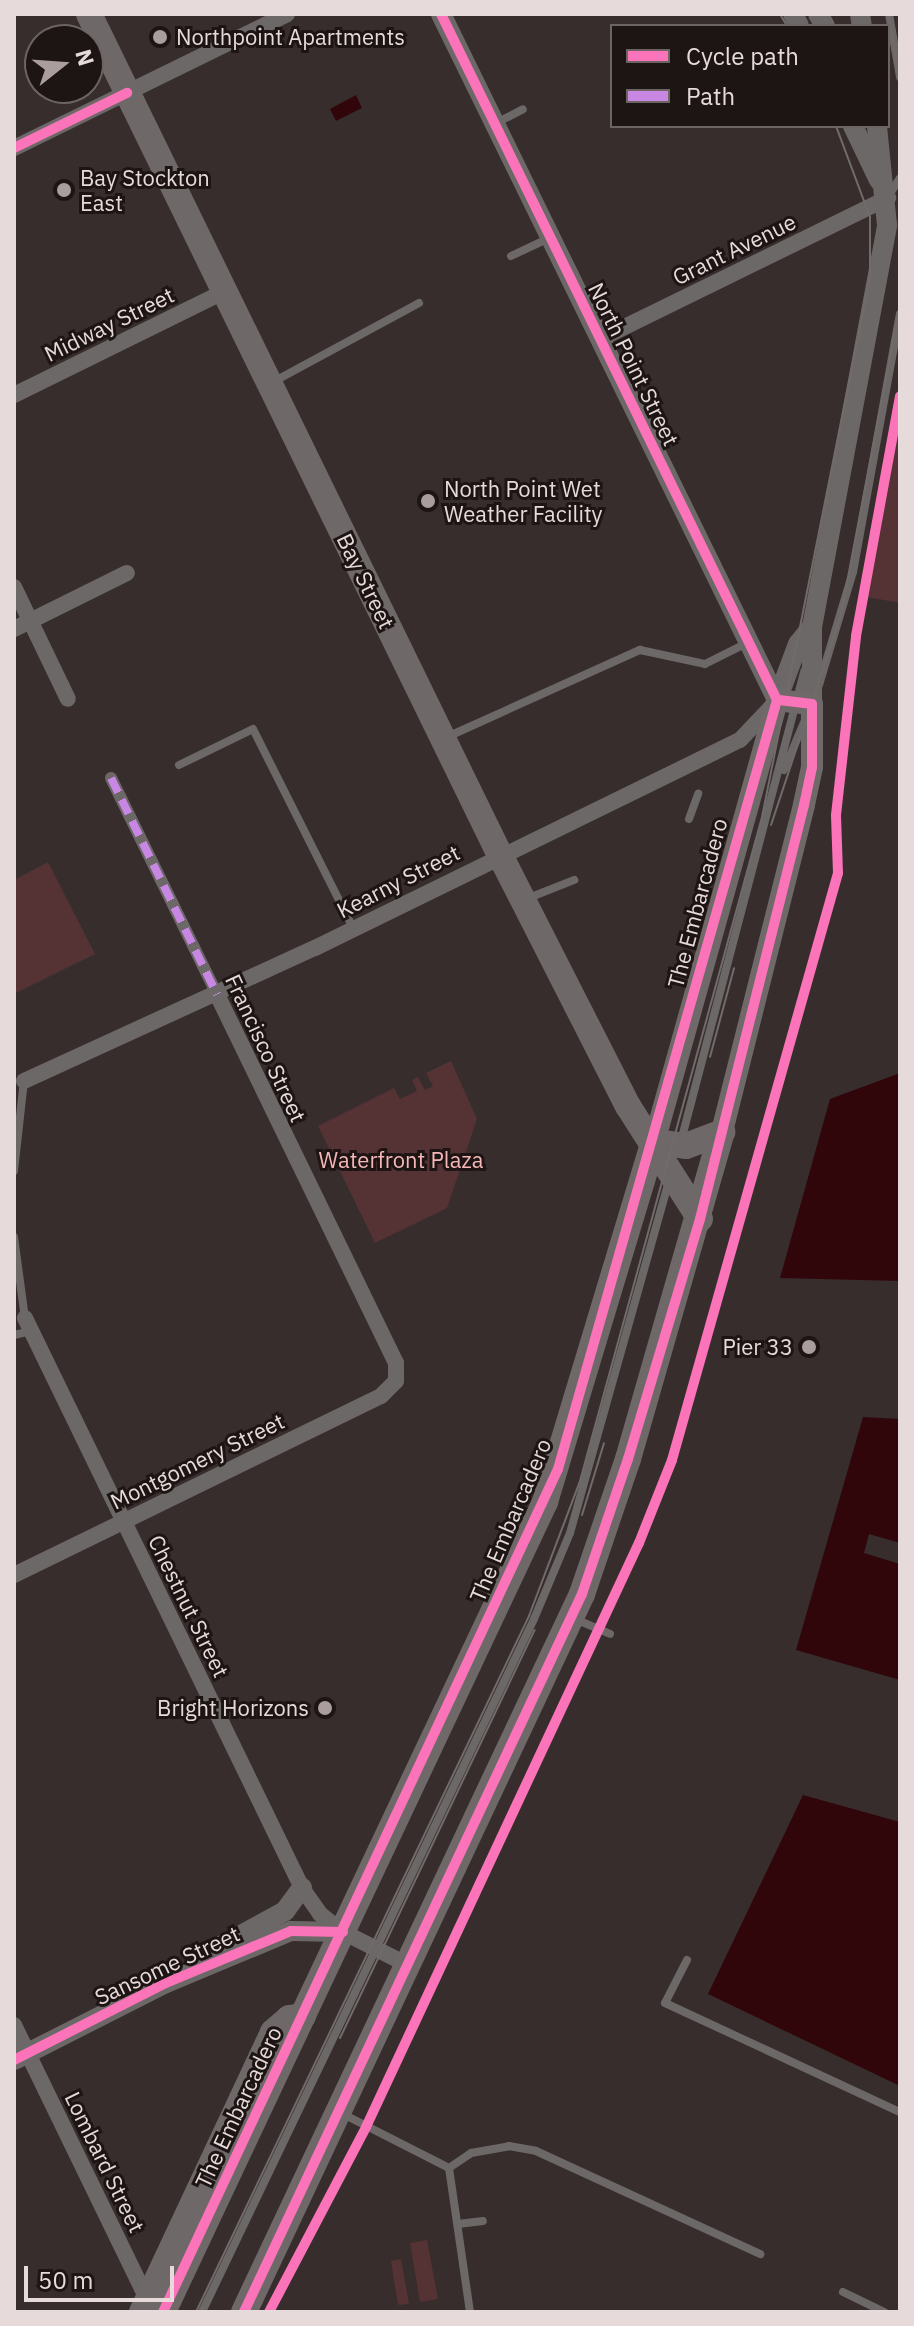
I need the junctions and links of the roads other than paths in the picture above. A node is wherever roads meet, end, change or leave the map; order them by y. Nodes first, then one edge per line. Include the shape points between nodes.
1 (89, 14) edge
2 (287, 14) edge
3 (441, 14) edge
4 (889, 14) edge
5 (900, 77) edge
6 (127, 93) junction
7 (523, 109) dead end
8 (495, 124) junction
9 (854, 128) edge
10 (877, 128) edge
11 (14, 148) edge
12 (900, 178) edge
13 (888, 198) junction
14 (550, 237) junction
15 (511, 256) dead end
16 (223, 292) junction
17 (419, 303) dead end
18 (900, 314) edge
19 (600, 339) junction
20 (269, 384) junction
21 (14, 395) edge
22 (127, 573) dead end
23 (14, 587) edge
24 (30, 621) junction
25 (812, 627) junction
26 (14, 629) edge
27 (747, 643) junction
28 (68, 699) dead end
29 (795, 702) junction
30 (443, 739) junction
31 (179, 765) dead end
32 (111, 778) dead end
33 (698, 794) dead end
34 (773, 797) junction
35 (689, 819) dead end
36 (500, 855) junction
37 (574, 880) dead end
38 (523, 900) junction
39 (353, 928) junction
40 (217, 994) junction
41 (24, 1081) joint
42 (722, 1132) junction
43 (669, 1153) junction
44 (14, 1171) edge
45 (700, 1219) junction
46 (14, 1237) edge
47 (28, 1324) junction
48 (14, 1335) edge
49 (396, 1381) joint
50 (123, 1521) junction
51 (14, 1575) edge
52 (571, 1617) junction
53 (610, 1634) dead end
54 (302, 1888) junction
55 (343, 1932) junction
56 (376, 1949) junction
57 (687, 1960) dead end
58 (408, 1965) junction
59 (166, 1983) junction
60 (14, 2025) edge
61 (21, 2057) edge
62 (340, 2112) junction
63 (900, 2112) edge
64 (449, 2168) junction
65 (483, 2221) dead end
66 (458, 2224) junction
67 (760, 2254) dead end
68 (843, 2292) dead end
69 (157, 2309) edge
70 (202, 2312) edge
71 (244, 2312) edge
72 (470, 2312) edge
73 (884, 2312) edge

1 - 6 main road, Bay Street
2 - 6 street
3 - 8 street, North Point Street
4 - 5 lane
6 - 11 street
6 - 16 main road, Bay Street
7 - 8 lane
8 - 14 street, North Point Street
9 - 13 street
10 - 13 street, The Embarcadero
12 - 13 lane
13 - 19 street, Grant Avenue
13 - 25 street, The Embarcadero via 883,250
14 - 15 lane
14 - 19 street, North Point Street
16 - 20 main road, Bay Street
16 - 21 street, Midway Street
17 - 20 lane
18 - 29 lane via 839,633
19 - 27 street, North Point Street
20 - 30 main road, Bay Street
22 - 24 street
23 - 24 street
24 - 26 street
24 - 28 street
25 - 29 street, The Embarcadero
25 - 29 street, The Embarcadero via 798,644
27 - 29 street, North Point Street
27 - 30 lane via 705,664 640,650
29 - 34 lane, The Embarcadero
29 - 34 lane, The Embarcadero
29 - 36 street, Kearny Street via 740,740
29 - 42 main road, The Embarcadero via 812,767
29 - 43 main road, The Embarcadero
30 - 36 main road, Bay Street
31 - 39 lane via 253,729
32 - 40 street, Francisco Street
33 - 35 lane
34 - 43 lane, The Embarcadero
36 - 38 main road, Bay Street
36 - 39 street, Kearny Street
37 - 38 lane
38 - 43 main road, Bay Street via 628,1106
39 - 40 street, Kearny Street
40 - 41 street, Kearny Street
40 - 49 street, Francisco Street via 396,1363
41 - 44 lane
42 - 43 main road
42 - 45 main road, The Embarcadero
43 - 45 main road, Bay Street
43 - 55 main road, The Embarcadero via 545,1502
43 - 56 lane, The Embarcadero via 570,1533
45 - 52 main road, The Embarcadero via 628,1459
46 - 47 lane
47 - 48 lane
47 - 50 street, Chestnut Street
49 - 50 street, Montgomery Street via 381,1396
50 - 51 street, Montgomery Street
50 - 54 street, Chestnut Street
52 - 53 lane
52 - 58 main road, The Embarcadero
54 - 55 street, Chestnut Street via 320,1914
54 - 59 street via 285,1911 199,1958
55 - 56 street, Chestnut Street
55 - 59 street, Sansome Street via 291,1931
55 - 69 main road, The Embarcadero
56 - 58 street, Chestnut Street
56 - 70 lane, The Embarcadero
57 - 63 lane via 665,2003
58 - 62 main road, The Embarcadero
59 - 61 street, Sansome Street
60 - 61 street, Lombard Street
61 - 69 street, Lombard Street
62 - 64 lane
62 - 71 main road, The Embarcadero
64 - 66 lane
64 - 67 lane via 471,2153 509,2146 536,2151
65 - 66 lane
66 - 72 lane
68 - 73 lane

